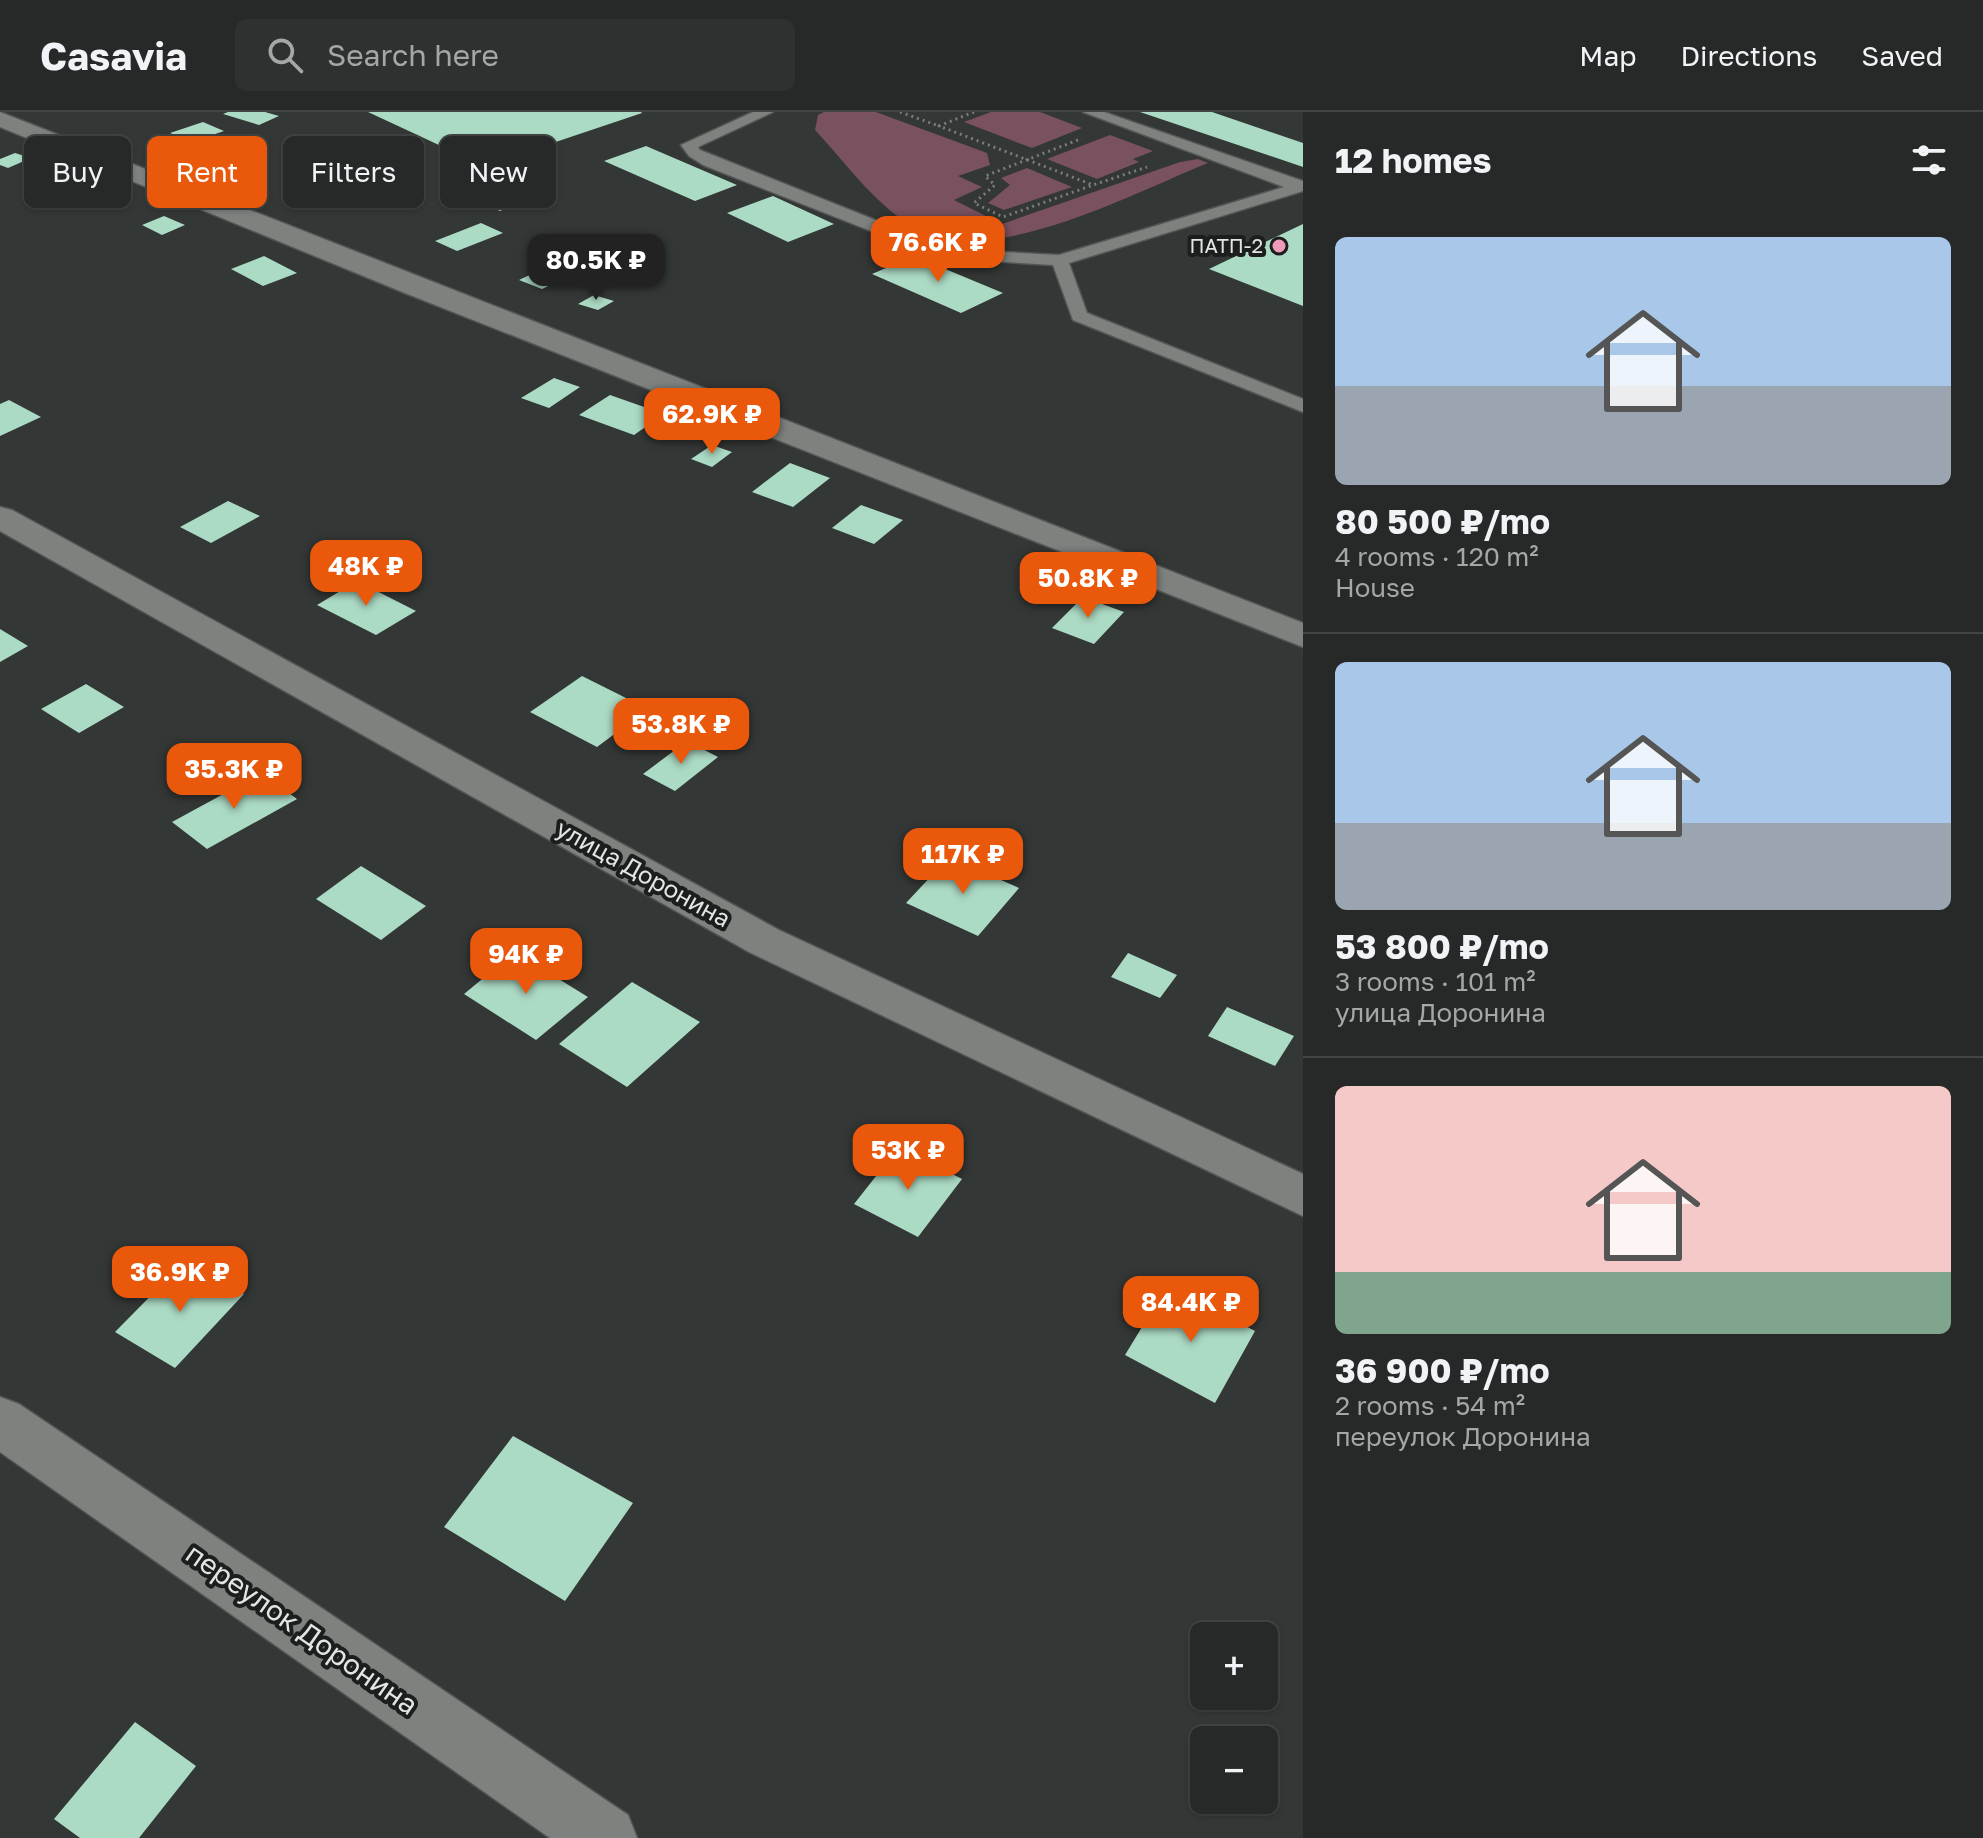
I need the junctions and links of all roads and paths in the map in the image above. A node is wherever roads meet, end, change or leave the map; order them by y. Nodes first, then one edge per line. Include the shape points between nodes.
1 (766, 112) edge
2 (900, 112) edge
3 (974, 112) edge
4 (1090, 112) edge
5 (0, 119) edge
6 (939, 126) junction
7 (1079, 140) dead end
8 (1027, 160) junction
9 (1150, 166) dead end
10 (1093, 185) junction
11 (1302, 187) edge
12 (1060, 260) junction
13 (1303, 406) edge
14 (0, 517) edge
15 (1303, 636) edge
16 (1303, 1196) edge
17 (0, 1421) edge
18 (605, 1838) edge

1 - 12 lane via 689,145 709,162 946,254
2 - 6 path
3 - 6 path
4 - 11 lane
5 - 15 street
6 - 8 path
7 - 8 path
8 - 10 path
8 - 10 path via 985,176 995,185 974,203 1003,217
9 - 10 path
11 - 12 lane
12 - 13 lane via 1079,316
14 - 16 street, улица Доронина via 764,941
17 - 18 street, переулок Доронина

